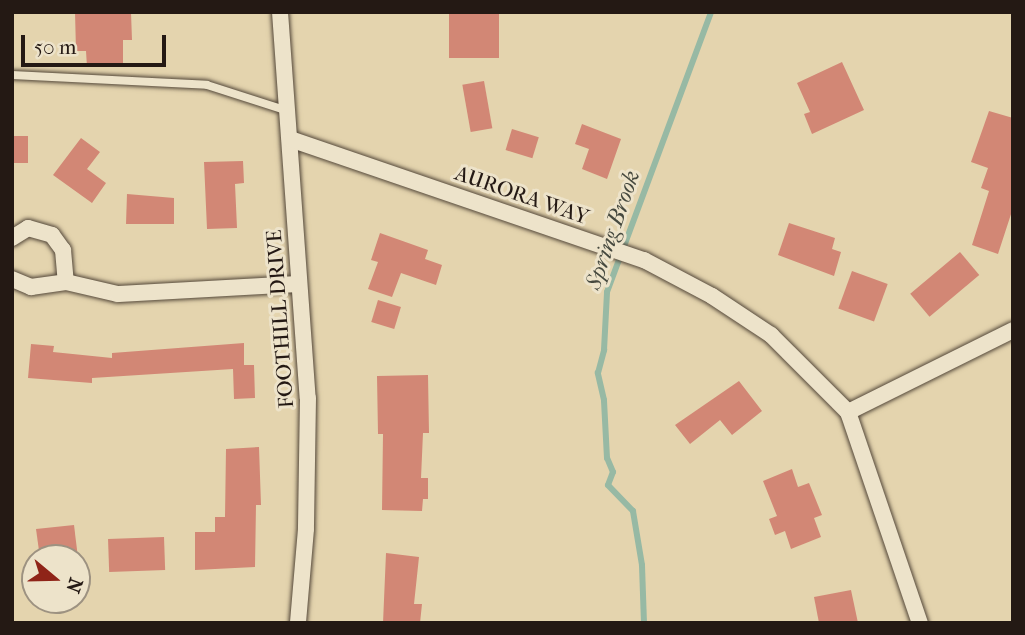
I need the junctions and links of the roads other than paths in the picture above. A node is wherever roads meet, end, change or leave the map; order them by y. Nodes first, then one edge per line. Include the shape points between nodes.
1 (280, 12) edge
2 (12, 75) edge
3 (288, 111) junction
4 (290, 139) junction
5 (12, 238) edge
6 (12, 279) edge
7 (66, 282) junction
8 (299, 284) junction
9 (1013, 330) edge
10 (848, 412) junction
11 (298, 623) edge
12 (920, 623) edge

1 - 3 street, FOOTHILL DRIVE
2 - 3 lane via 207,85
3 - 4 street, FOOTHILL DRIVE
4 - 8 street, FOOTHILL DRIVE
4 - 10 street, AURORA WAY via 644,260 704,291 771,335
5 - 7 street via 28,228 52,235 63,250
6 - 7 street via 31,287
7 - 8 street via 118,294
8 - 11 street, FOOTHILL DRIVE via 308,398 306,529
9 - 10 street
10 - 12 street, AURORA WAY

